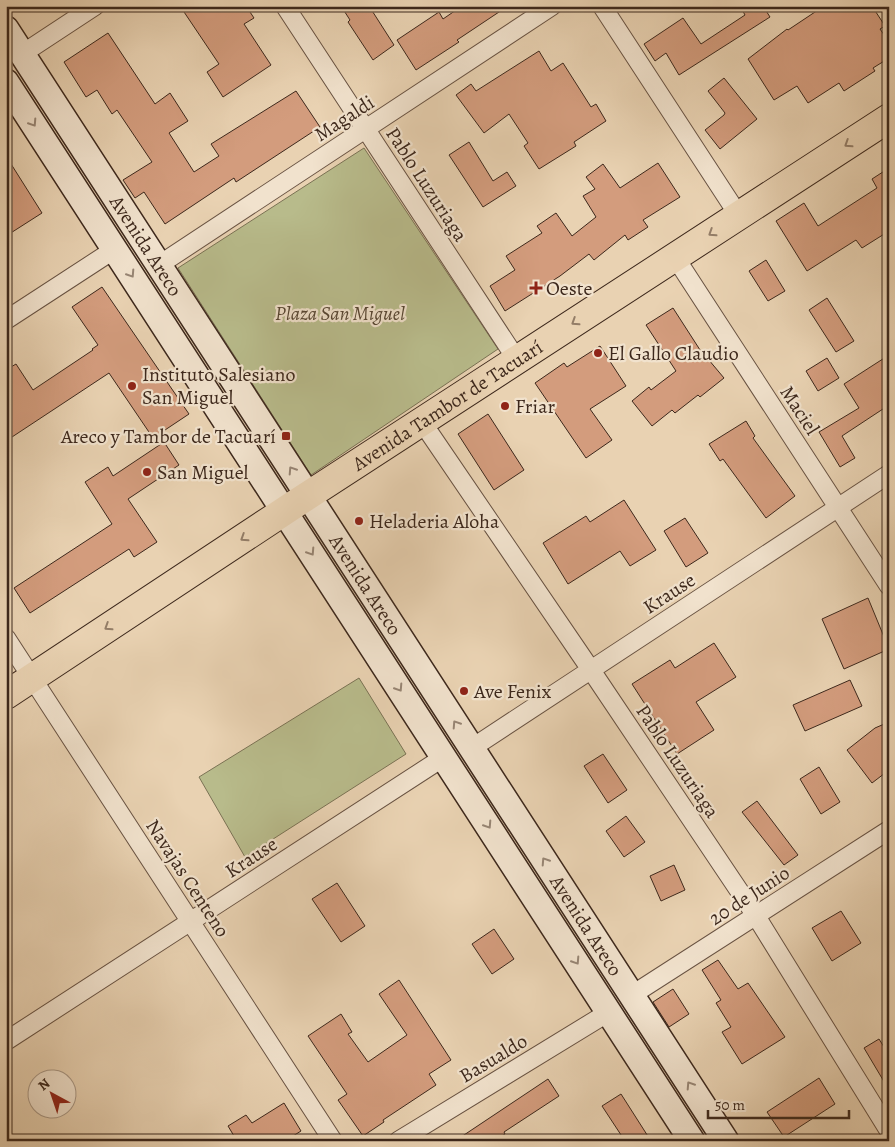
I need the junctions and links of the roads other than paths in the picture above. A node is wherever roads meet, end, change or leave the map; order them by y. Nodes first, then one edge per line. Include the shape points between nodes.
1 (95, 6) edge
2 (285, 6) edge
3 (552, 6) edge
4 (602, 6) edge
5 (6, 29) edge
6 (22, 54) junction
7 (6, 82) edge
8 (889, 118) edge
9 (366, 129) junction
10 (739, 216) junction
11 (115, 249) junction
12 (675, 257) junction
13 (159, 264) junction
14 (6, 320) edge
15 (517, 360) junction
16 (422, 422) junction
17 (889, 474) edge
18 (308, 496) junction
19 (838, 508) junction
20 (285, 511) junction
21 (889, 586) edge
22 (6, 638) edge
23 (591, 670) junction
24 (32, 678) junction
25 (6, 694) edge
26 (472, 748) junction
27 (444, 757) junction
28 (889, 830) edge
29 (756, 916) junction
30 (191, 922) junction
31 (632, 995) junction
32 (609, 1012) junction
33 (6, 1041) edge
34 (889, 1131) edge
35 (333, 1141) edge
36 (398, 1141) edge
37 (692, 1141) edge
38 (726, 1141) edge

1 - 6 street
2 - 9 street, Pablo Luzuriaga
3 - 9 street, Magaldi
4 - 10 street
5 - 6 main road, Avenida Areco
6 - 13 main road, Avenida Areco
7 -> 11 main road, Avenida Areco
8 -> 10 main road, Avenida Tambor de Tacuarí
9 - 13 street, Magaldi
9 - 15 street, Pablo Luzuriaga
10 -> 12 main road, Avenida Tambor de Tacuarí
11 - 14 street
11 -> 20 main road, Avenida Areco
12 -> 15 main road, Avenida Tambor de Tacuarí
12 - 19 street, Maciel
18 -> 13 main road, Avenida Areco
15 - 16 main road, Avenida Tambor de Tacuarí
16 - 18 main road, Avenida Tambor de Tacuarí
16 - 23 street, Pablo Luzuriaga
17 - 19 street, Krause
18 - 20 main road, Avenida Tambor de Tacuarí
26 -> 18 main road, Avenida Areco
19 - 21 street, Maciel
19 - 23 street, Krause
20 -> 24 main road, Avenida Tambor de Tacuarí
20 -> 27 main road, Avenida Areco
22 - 24 street, Navajas Centeno
23 - 26 street, Krause
23 - 29 street, Pablo Luzuriaga
24 - 25 main road, Avenida Tambor de Tacuarí
24 - 30 street, Navajas Centeno
31 -> 26 main road, Avenida Areco
27 - 30 street, Krause
27 -> 32 main road, Avenida Areco
28 - 29 street, 20 de Junio
29 - 31 street, 20 de Junio
29 - 34 street, Pablo Luzuriaga
30 - 33 street, Krause
30 - 35 street, Navajas Centeno
38 -> 31 main road, Avenida Areco
32 - 36 street, Basualdo
32 - 37 main road, Avenida Areco

